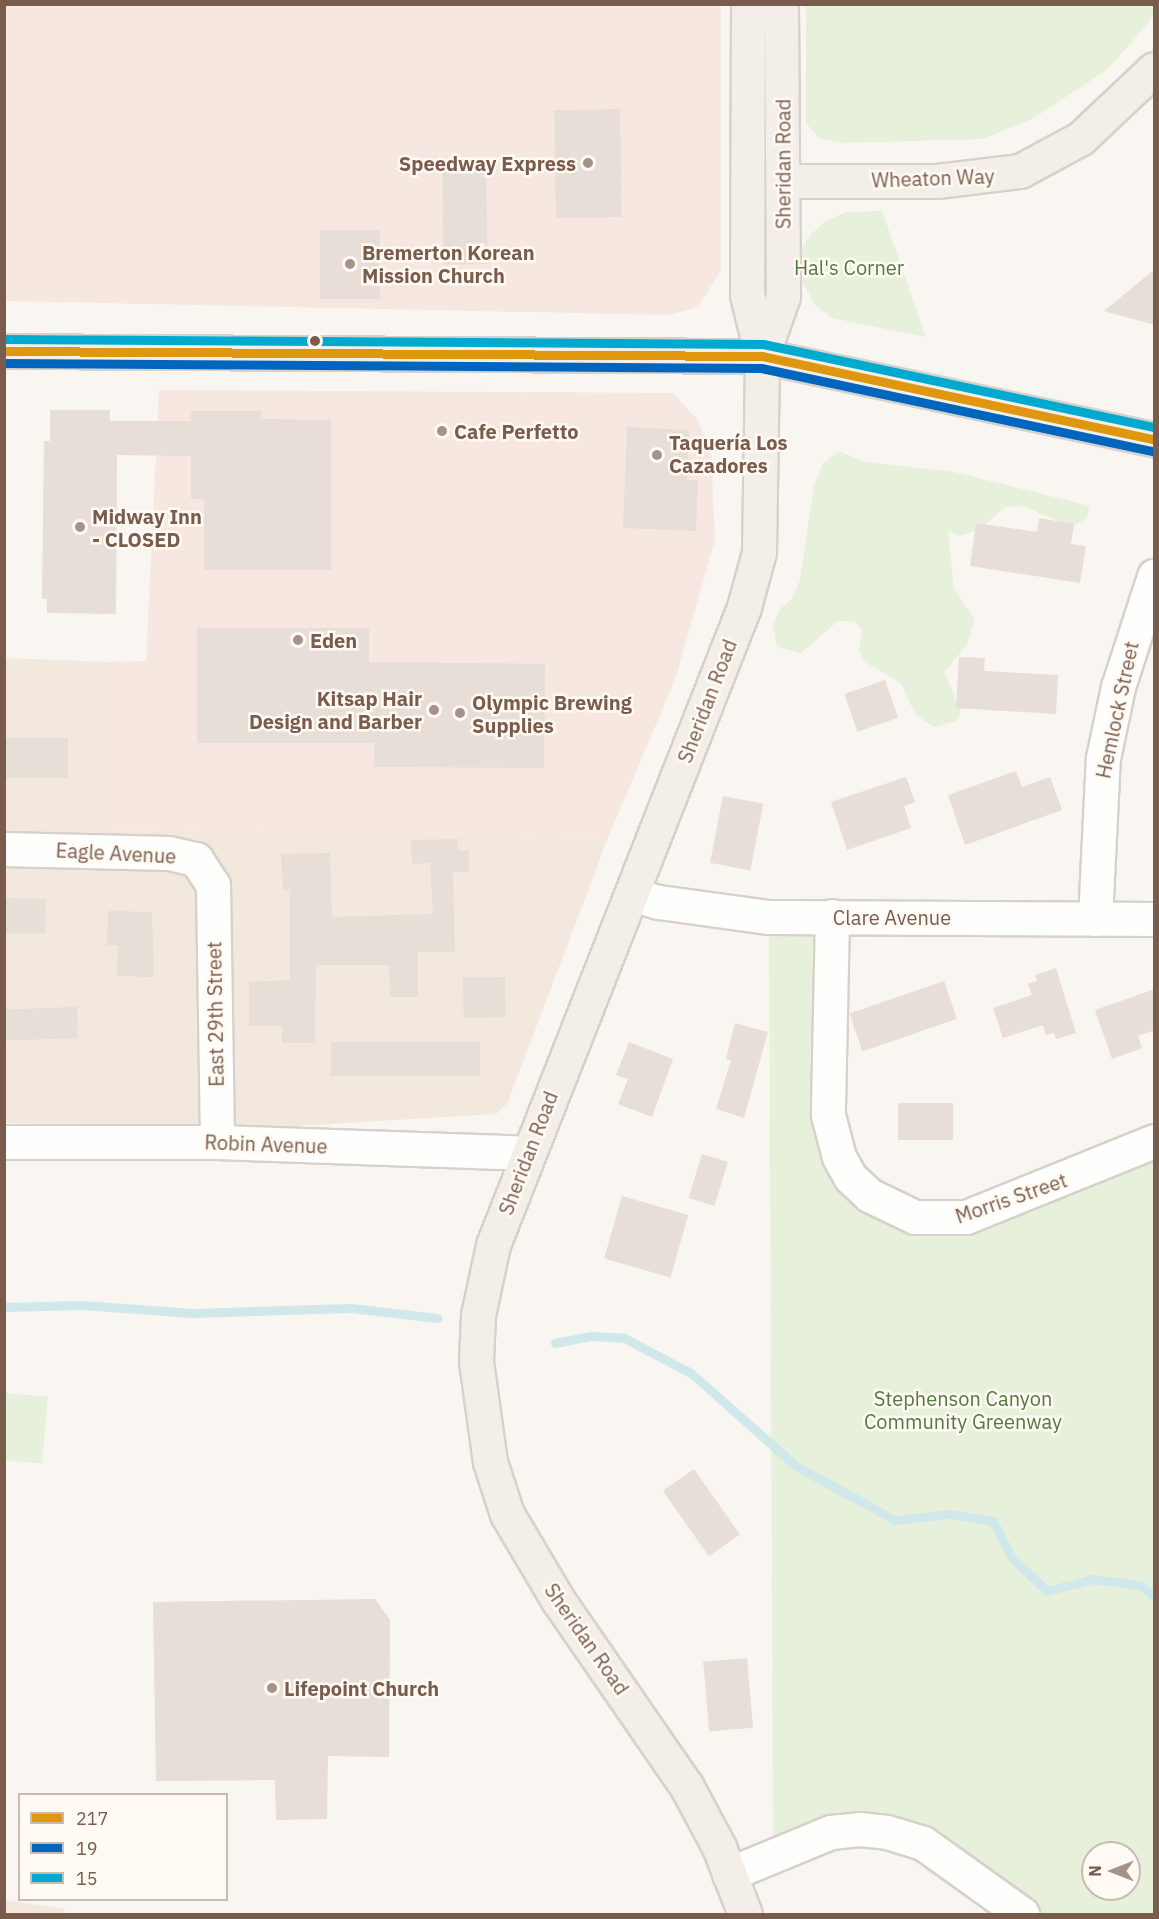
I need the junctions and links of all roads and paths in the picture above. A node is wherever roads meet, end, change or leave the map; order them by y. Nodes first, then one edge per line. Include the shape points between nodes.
1 (748, 4) edge
2 (781, 4) edge
3 (1155, 69) edge
4 (783, 181) junction
5 (4, 351) edge
6 (762, 356) junction
7 (1155, 439) edge
8 (1155, 576) edge
9 (4, 849) edge
10 (213, 885) joint
11 (632, 894) junction
12 (832, 916) junction
13 (1095, 919) junction
14 (1155, 919) edge
15 (1155, 1141) edge
16 (4, 1142) edge
17 (217, 1142) junction
18 (527, 1154) junction
19 (729, 1874) junction
20 (745, 1914) edge
21 (1022, 1914) edge

1 - 6 main road, Sheridan Road via 747,295
2 - 4 main road, Sheridan Road
3 - 4 main road, Wheaton Way via 1081,138 1020,171 937,181
4 - 6 main road, Sheridan Road via 783,296
5 - 6 main road
6 - 7 main road
6 - 11 main road, Sheridan Road via 759,552 744,607
8 - 13 street, Hemlock Street via 1118,687 1103,758
9 - 10 street, Eagle Avenue via 169,853 196,859
10 - 17 street, East 29th Street
11 - 12 street, Clare Avenue via 659,902 769,917
11 - 18 main road, Sheridan Road
12 - 13 street, Clare Avenue
12 - 15 street, Morris Street via 828,1115 839,1157 850,1177 869,1195 915,1217 966,1217
13 - 14 street, Clare Avenue
16 - 17 street, Robin Avenue
17 - 18 street, Robin Avenue
18 - 19 main road, Sheridan Road via 493,1245 478,1315 477,1387 492,1470 507,1514 527,1551 687,1788
19 - 20 main road, Sheridan Road
19 - 21 street via 831,1832 859,1829 896,1833 923,1843

